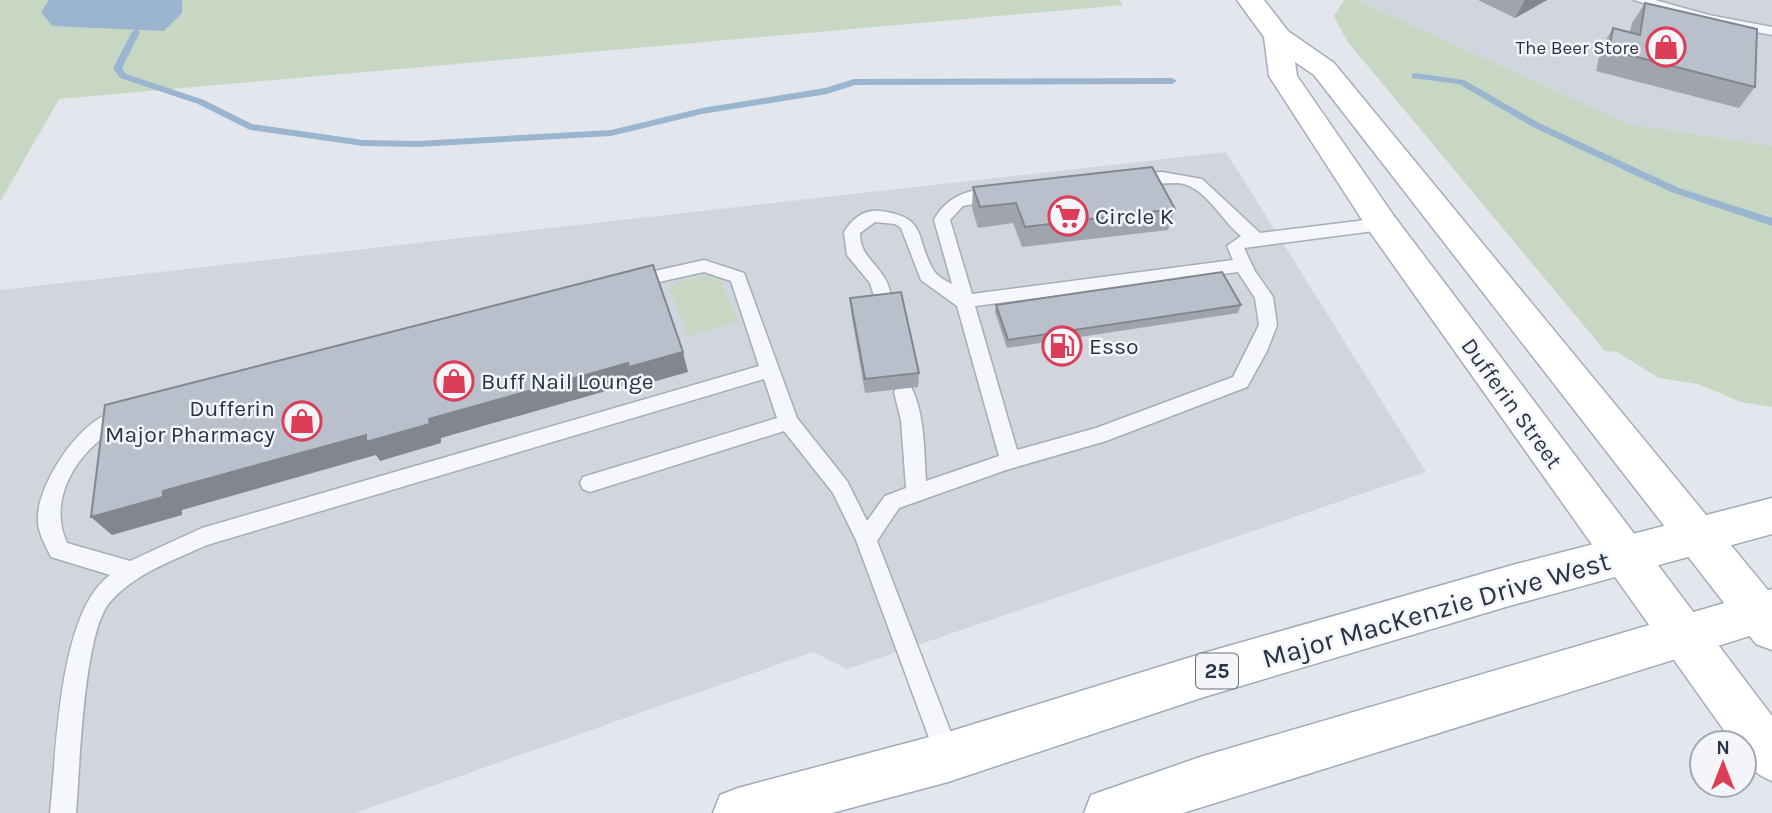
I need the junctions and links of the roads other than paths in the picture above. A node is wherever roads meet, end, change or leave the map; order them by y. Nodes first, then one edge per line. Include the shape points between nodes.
1 (1250, 0) edge
2 (1641, 0) edge
3 (1772, 31) edge
4 (1278, 37) junction
5 (1122, 180) edge
6 (1016, 193) edge
7 (1382, 224) junction
8 (1257, 240) junction
9 (1243, 265) junction
10 (614, 287) edge
11 (963, 301) junction
12 (884, 304) edge
13 (770, 370) junction
14 (904, 392) edge
15 (150, 411) edge
16 (788, 422) junction
17 (1010, 460) junction
18 (590, 483) dead end
19 (916, 492) junction
20 (1772, 516) edge
21 (1697, 536) junction
22 (866, 540) junction
23 (1624, 555) junction
24 (131, 571) junction
25 (1768, 617) edge
26 (1684, 635) junction
27 (1772, 756) edge
28 (948, 757) junction
29 (63, 813) edge
30 (738, 813) edge
31 (1109, 813) edge

1 - 4 main road, Dufferin Street
2 - 3 lane
4 - 7 main road, Dufferin Street via 1283,76
4 - 21 main road, Dufferin Street via 1324,69
5 - 8 lane via 1187,177 1207,188 1227,216
6 - 11 lane via 964,199 945,212 942,220
7 - 8 lane
7 - 23 main road, Dufferin Street
8 - 9 lane via 1235,246
9 - 11 lane
9 - 17 lane via 1264,297 1268,325 1240,382 1099,435
10 - 13 lane via 704,266 738,277
11 - 12 lane via 927,276 906,225 899,219 873,216 859,223 852,242 855,255 878,281
11 - 17 lane
13 - 16 lane
13 - 24 lane via 202,537
14 - 19 lane via 911,420
15 - 24 lane via 110,422 90,434 55,488 48,522 59,550
16 - 18 lane
16 - 22 lane via 840,487
17 - 19 lane
19 - 22 lane via 892,502
20 - 21 main road, Major MacKenzie Drive West / 25
21 - 23 main road, Major MacKenzie Drive West / 25
21 - 25 main road, Dufferin Street
22 - 28 lane
23 - 26 main road, Dufferin Street
23 - 28 main road, Major MacKenzie Drive West / 25 via 1217,671
24 - 29 lane via 98,598 84,637
25 - 26 main road
26 - 27 main road, Dufferin Street
26 - 31 main road
28 - 30 main road, Major MacKenzie Drive West / 25

